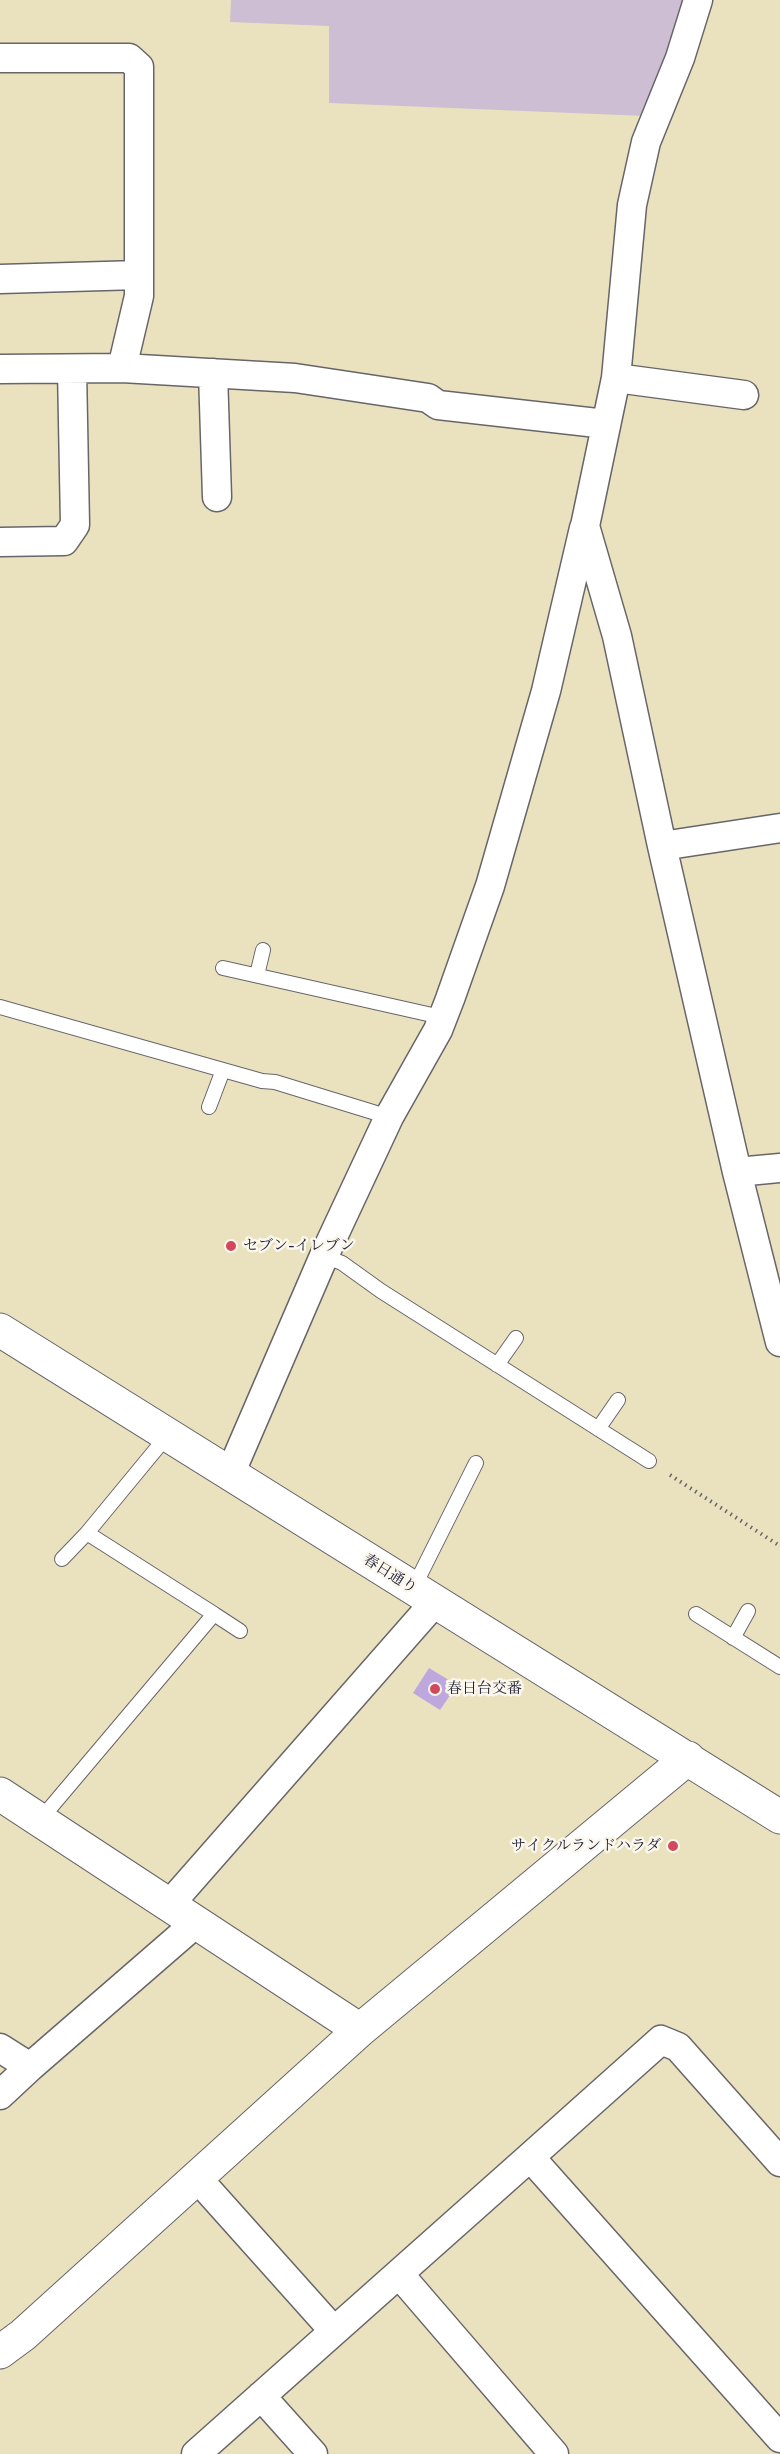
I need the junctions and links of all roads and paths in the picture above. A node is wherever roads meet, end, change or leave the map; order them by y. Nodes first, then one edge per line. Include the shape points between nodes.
1 (698, 0) edge
2 (0, 58) edge
3 (139, 275) junction
4 (0, 279) edge
5 (122, 368) junction
6 (0, 369) edge
7 (72, 369) junction
8 (213, 373) junction
9 (616, 378) junction
10 (744, 395) dead end
11 (606, 424) junction
12 (217, 497) dead end
13 (585, 526) junction
14 (0, 542) edge
15 (780, 828) edge
16 (662, 846) junction
17 (263, 950) dead end
18 (223, 968) dead end
19 (257, 975) junction
20 (0, 1007) edge
21 (441, 1017) junction
22 (223, 1070) junction
23 (209, 1107) dead end
24 (389, 1117) junction
25 (780, 1168) edge
26 (737, 1172) junction
27 (324, 1256) junction
28 (0, 1330) edge
29 (516, 1338) dead end
30 (780, 1342) edge
31 (497, 1365) junction
32 (618, 1400) dead end
33 (598, 1429) junction
34 (167, 1436) junction
35 (649, 1461) joint
36 (476, 1463) dead end
37 (230, 1474) junction
38 (87, 1533) junction
39 (780, 1546) edge
40 (62, 1559) dead end
41 (424, 1595) junction
42 (748, 1611) dead end
43 (214, 1614) junction
44 (696, 1614) dead end
45 (240, 1631) dead end
46 (733, 1638) junction
47 (780, 1667) edge
48 (688, 1758) junction
49 (0, 1794) edge
50 (780, 1816) edge
51 (39, 1820) junction
52 (169, 1905) junction
53 (196, 1923) junction
54 (360, 2030) junction
55 (0, 2048) edge
56 (30, 2067) junction
57 (0, 2095) edge
58 (530, 2157) junction
59 (780, 2162) edge
60 (198, 2179) junction
61 (399, 2274) junction
62 (334, 2331) junction
63 (0, 2352) edge
64 (261, 2396) junction
65 (780, 2438) edge
66 (196, 2454) edge
67 (313, 2454) edge
68 (554, 2454) edge

1 - 9 street via 680,58 646,142 632,205
2 - 3 street via 129,58 139,67
3 - 4 street
3 - 5 street via 139,296
5 - 7 street
5 - 8 street
6 - 7 street
7 - 14 street via 75,525 64,541
8 - 11 street via 295,378 428,398 438,405
8 - 12 street
9 - 10 street
9 - 11 street
11 - 13 street
13 - 16 street via 617,636
13 - 21 street via 546,691 490,886
15 - 16 street
16 - 26 street
17 - 19 lane
18 - 19 lane
19 - 21 lane
20 - 22 lane
21 - 24 street via 438,1030
22 - 23 lane
22 - 24 lane
24 - 27 street
25 - 26 street
26 - 30 street
27 - 31 lane via 342,1263
27 - 37 street
28 - 34 street, 春日通り
29 - 31 lane
31 - 33 lane
32 - 33 lane
33 - 35 lane
34 - 37 street, 春日通り
34 - 38 lane
35 - 39 path
36 - 41 lane
37 - 41 street, 春日通り
38 - 40 lane
38 - 43 lane
41 - 48 street, 春日通り
41 - 52 street
42 - 46 lane
43 - 45 lane
43 - 51 lane
44 - 46 lane
46 - 47 lane
48 - 50 street, 春日通り
48 - 54 street
49 - 51 street
51 - 52 street
52 - 53 street
53 - 54 street
53 - 56 street
54 - 60 street
55 - 56 street
56 - 57 street
58 - 59 street via 661,2040 678,2047
58 - 61 street
58 - 65 street
60 - 62 street
60 - 63 street
61 - 62 street
61 - 68 street
62 - 64 street
64 - 66 street
64 - 67 street

